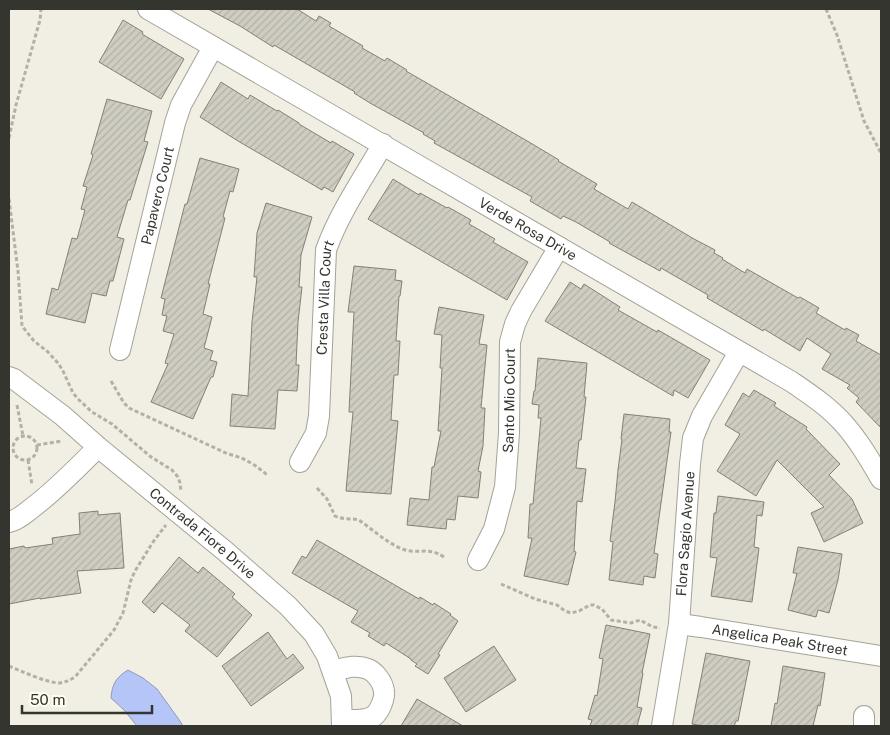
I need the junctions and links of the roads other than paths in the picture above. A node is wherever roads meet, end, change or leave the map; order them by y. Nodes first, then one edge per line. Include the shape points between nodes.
1 (148, 9) edge
2 (213, 47) junction
3 (383, 144) junction
4 (559, 247) junction
5 (120, 350) dead end
6 (739, 352) junction
7 (9, 377) edge
8 (98, 447) junction
9 (300, 462) dead end
10 (881, 479) edge
11 (9, 522) edge
12 (478, 560) dead end
13 (671, 627) junction
14 (881, 656) edge
15 (333, 671) junction
16 (343, 723) edge
17 (662, 726) edge

1 - 2 street, Verde Rosa Drive
2 - 3 street, Verde Rosa Drive
2 - 5 street, Papavero Court via 174,123
3 - 4 street, Verde Rosa Drive
3 - 9 street, Cresta Villa Court via 332,232 326,250 319,416 316,433
4 - 6 street, Verde Rosa Drive
4 - 12 street, Santo Mio Court via 521,311 510,342 505,487 494,530
6 - 10 street, Verde Rosa Drive via 820,402 860,444
6 - 13 street, Flora Sagio Avenue via 693,438
7 - 8 street, Contrada Fiore Drive via 63,416
8 - 11 street via 46,498 16,521
8 - 15 street, Contrada Fiore Drive via 288,606 314,634
13 - 14 street, Angelica Peak Street via 701,627
13 - 17 street, Flora Sagio Avenue
15 - 16 street, Contrada Fiore Drive via 342,696
15 - 16 street via 357,666 368,669 384,690 380,708 374,716

